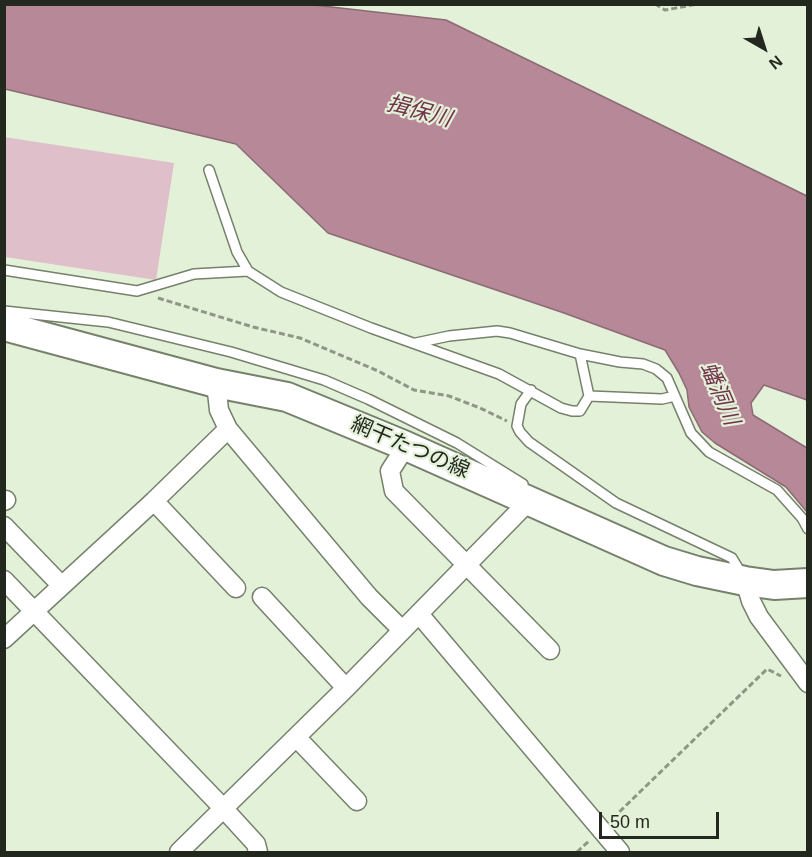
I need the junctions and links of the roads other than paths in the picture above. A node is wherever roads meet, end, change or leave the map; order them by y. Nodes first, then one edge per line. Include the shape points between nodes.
1 (209, 171) dead end
2 (4, 270) edge
3 (248, 271) junction
4 (4, 311) edge
5 (4, 326) edge
6 (414, 344) junction
7 (580, 354) junction
8 (216, 383) junction
9 (531, 390) junction
10 (590, 396) junction
11 (675, 396) junction
12 (228, 429) junction
13 (406, 446) junction
14 (530, 500) junction
15 (154, 501) junction
16 (4, 526) edge
17 (807, 529) edge
18 (466, 565) junction
19 (4, 580) edge
20 (745, 581) junction
21 (807, 583) edge
22 (61, 585) junction
23 (236, 588) dead end
24 (262, 597) dead end
25 (33, 611) junction
26 (419, 614) junction
27 (402, 630) junction
28 (4, 639) edge
29 (550, 650) dead end
30 (807, 683) edge
31 (346, 688) junction
32 (296, 737) junction
33 (357, 801) dead end
34 (224, 809) junction
35 (179, 852) edge
36 (258, 852) edge
37 (620, 852) edge

1 - 3 lane via 237,252
2 - 3 lane via 137,291 194,274
3 - 6 lane via 281,292
4 - 14 lane via 108,322 324,380 457,443 527,486
5 - 8 main road, 網干たつの線
6 - 7 lane via 497,331
6 - 9 lane via 499,374
7 - 10 lane
7 - 11 lane via 656,369 667,378
8 - 12 street via 219,410
8 - 13 main road, 網干たつの線 via 287,397
9 - 10 lane via 572,411 580,411
9 - 20 lane via 521,404 517,426 529,442 616,503 732,558
10 - 11 lane
11 - 17 lane via 691,434 709,452 777,490
12 - 15 street
12 - 27 street via 369,597
13 - 14 main road, 網干たつの線
13 - 18 street via 390,471 394,491
14 - 18 street
14 - 20 main road, 網干たつの線 via 664,561
15 - 22 street
15 - 23 street
16 - 22 street
18 - 26 street
18 - 29 street
19 - 25 street
20 - 21 main road, 網干たつの線 via 774,585
20 - 30 street via 759,617
22 - 25 street
24 - 31 street
25 - 28 street
25 - 34 street
26 - 27 street
26 - 37 street
27 - 31 street
31 - 32 street
32 - 33 street
32 - 34 street
34 - 35 street
34 - 36 street via 256,844

